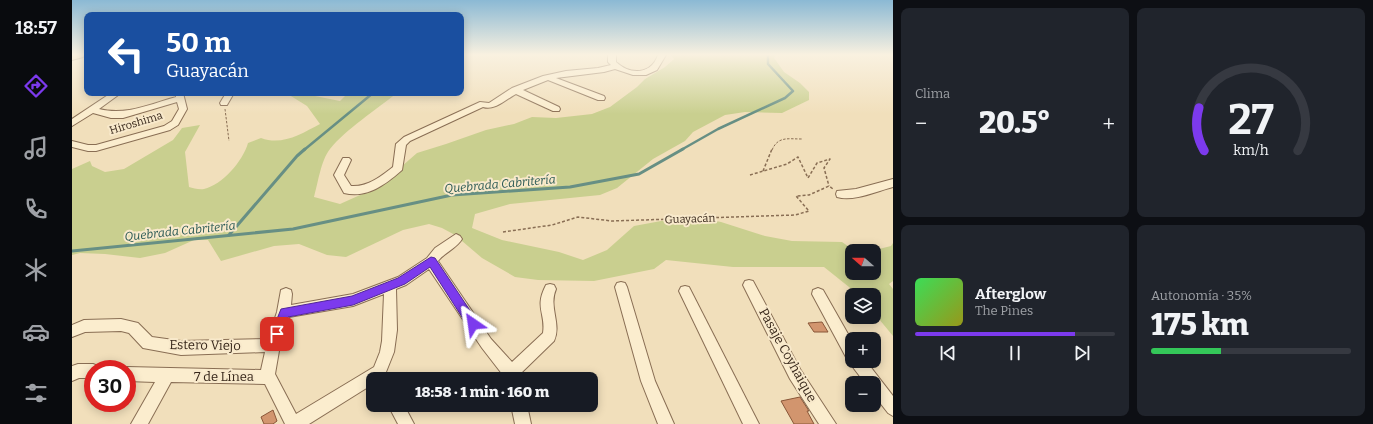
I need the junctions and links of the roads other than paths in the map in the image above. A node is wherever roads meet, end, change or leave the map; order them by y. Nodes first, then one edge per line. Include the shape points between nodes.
1 (560, 75) edge
2 (550, 78) junction
3 (515, 90) junction
4 (113, 96) edge
5 (177, 96) edge
6 (180, 96) edge
7 (228, 96) edge
8 (601, 98) dead end
9 (224, 103) road end
10 (556, 108) dead end
11 (92, 110) junction
12 (72, 123) edge
13 (72, 144) edge
14 (346, 160) dead end
15 (893, 183) edge
16 (841, 194) road end
17 (456, 239) dead end
18 (431, 261) junction
19 (390, 285) junction
20 (749, 285) dead end
21 (621, 287) dead end
22 (550, 289) dead end
23 (685, 291) dead end
24 (286, 294) dead end
25 (818, 294) dead end
26 (284, 312) junction
27 (72, 331) edge
28 (845, 342) edge
29 (274, 345) junction
30 (862, 368) edge
31 (381, 372) edge
32 (509, 372) edge
33 (516, 372) edge
34 (136, 374) edge
35 (166, 376) junction
36 (869, 376) edge
37 (266, 377) junction
38 (366, 384) edge
39 (881, 392) edge
40 (893, 408) edge
41 (400, 412) edge
42 (520, 412) edge
43 (139, 424) edge
44 (294, 424) edge
45 (406, 424) edge
46 (523, 424) edge
47 (666, 424) edge
48 (751, 424) edge
49 (828, 424) edge

1 - 2 street
2 - 3 street
2 - 8 street
3 - 10 street
3 - 14 street via 492,105 483,104 407,139 401,144 398,168 368,190 348,190 339,175
4 - 11 street
5 - 11 street via 123,115 111,116
6 - 13 street, Hiroshima via 183,109 175,123 167,128 96,148
7 - 9 street
11 - 12 street
15 - 16 street via 856,193
17 - 18 street via 439,251
18 - 19 street via 402,281
18 - 32 street via 480,336
19 - 26 street via 353,300
19 - 31 street via 388,350
20 - 49 street, Pasaje Coyhaique via 795,374
21 - 47 street via 648,381
22 - 33 street via 546,300 551,326 549,337
23 - 48 street
24 - 26 street
25 - 28 street
26 - 29 street
27 - 29 street, Estero Viejo via 84,326 121,325 133,327 148,342 181,348
29 - 37 street
30 - 36 street
34 - 35 street, 7 de Línea
35 - 37 street, 7 de Línea
35 - 43 street
37 - 44 street, 7 de Línea via 271,380
38 - 44 street
39 - 40 street
41 - 45 street
42 - 46 street

